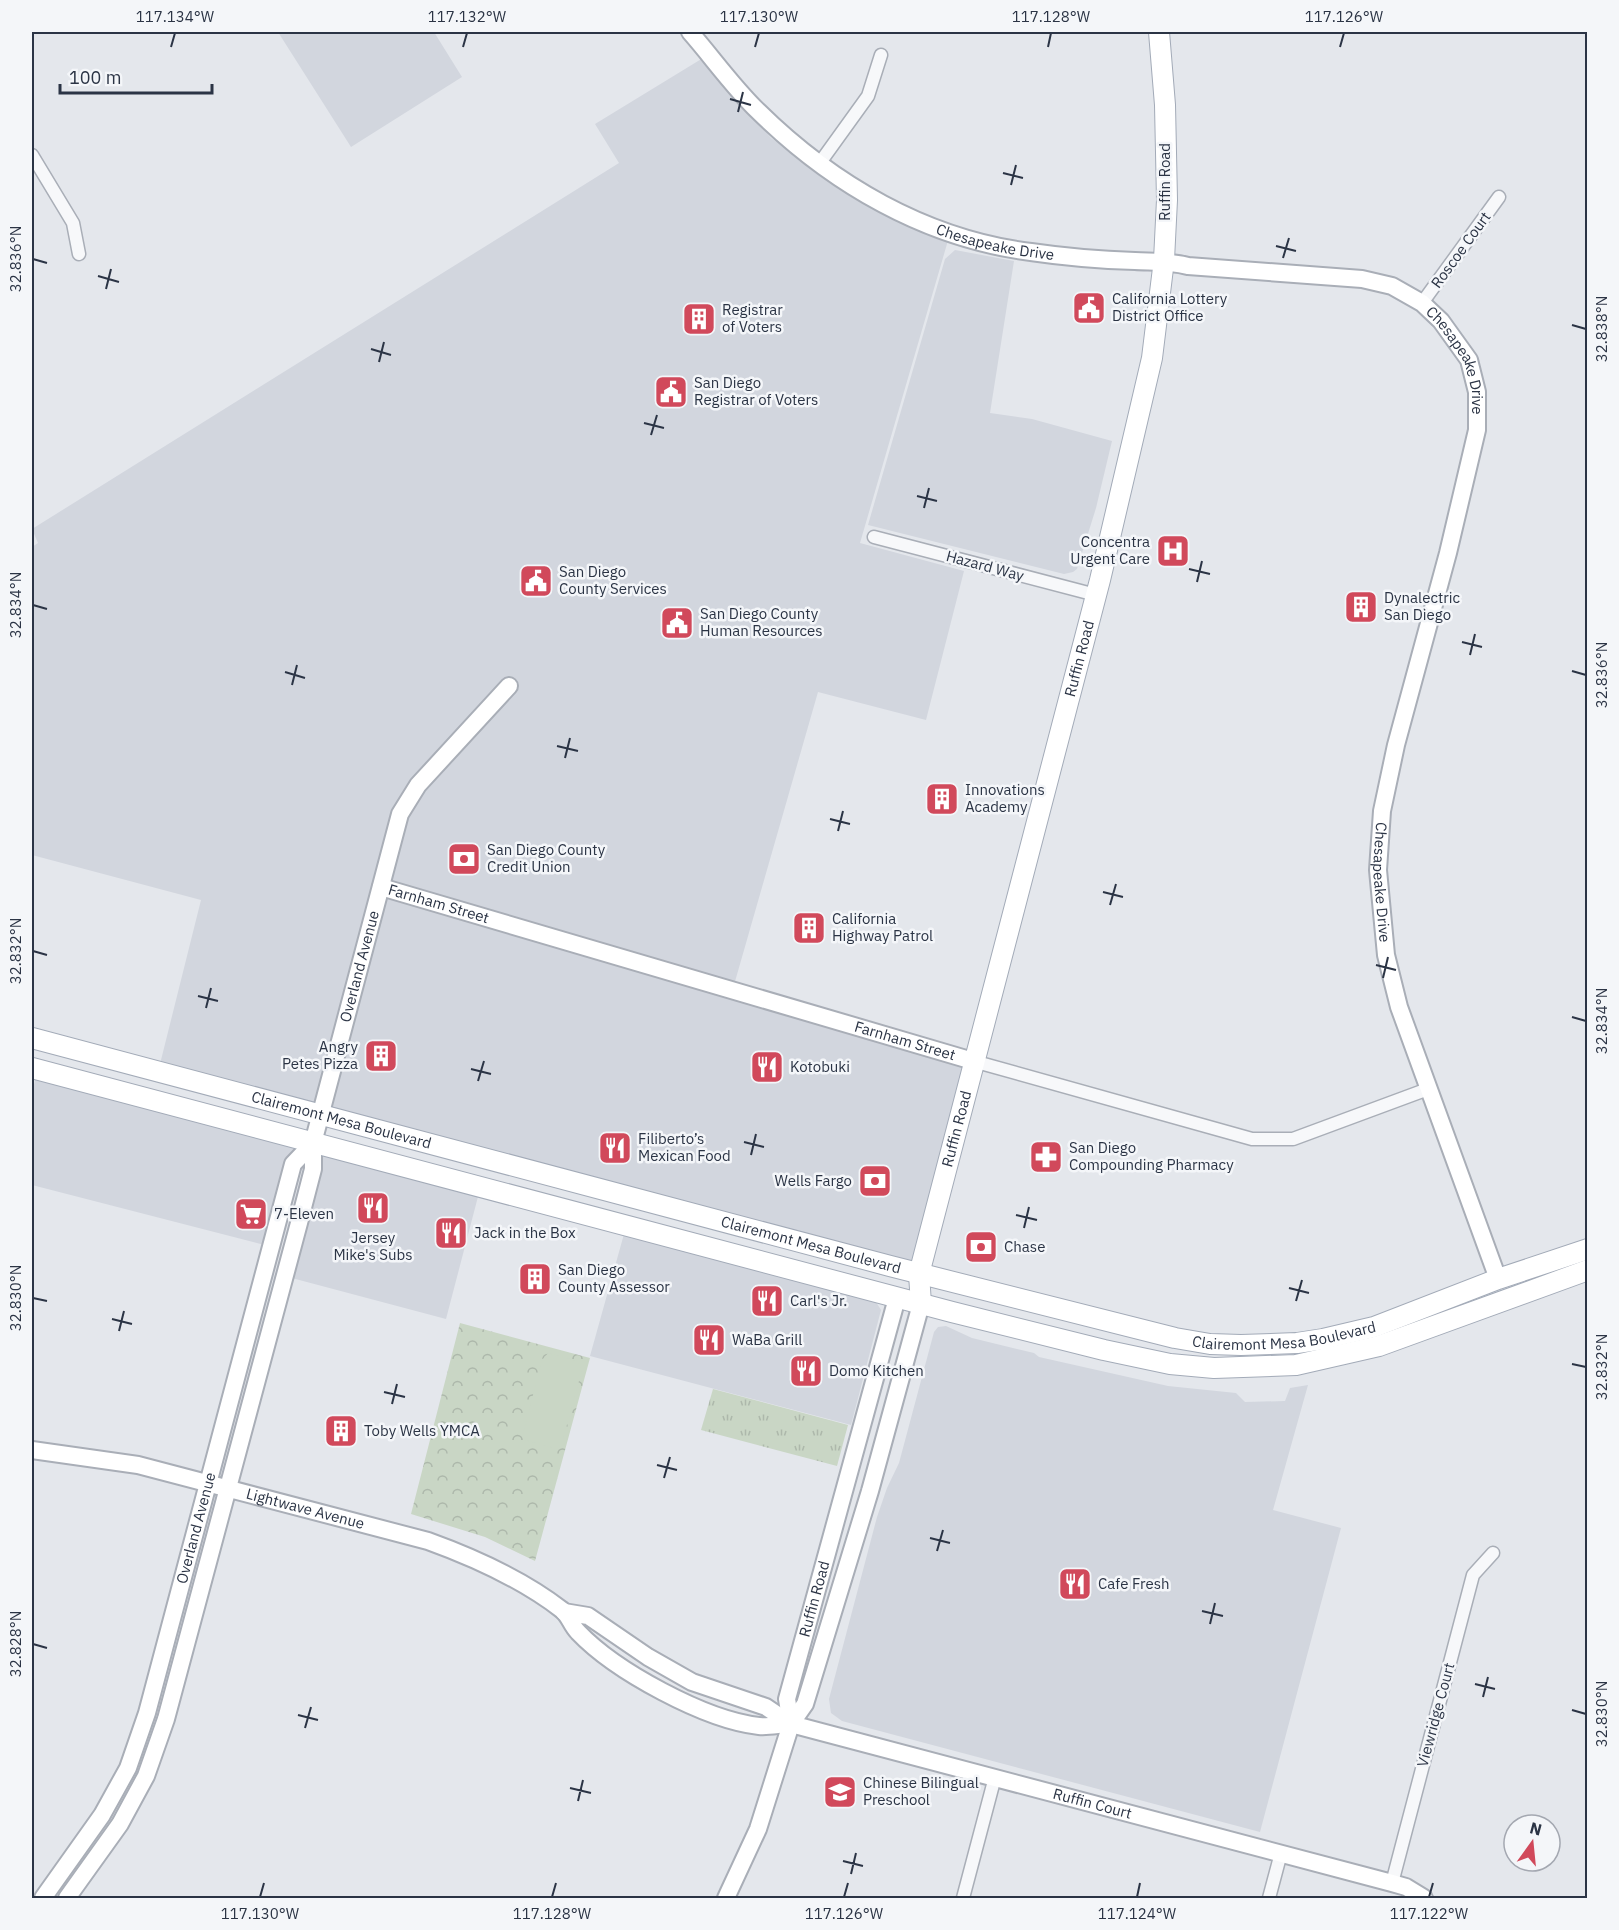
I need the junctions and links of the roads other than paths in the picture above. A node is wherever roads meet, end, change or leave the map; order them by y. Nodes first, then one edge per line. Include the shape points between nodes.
1 (690, 32) edge
2 (1159, 32) edge
3 (881, 55) dead end
4 (32, 155) edge
5 (819, 164) junction
6 (1499, 197) dead end
7 (79, 254) dead end
8 (1164, 260) junction
9 (1422, 303) junction
10 (874, 537) dead end
11 (1096, 596) junction
12 (509, 686) dead end
13 (381, 887) junction
14 (32, 1038) edge
15 (973, 1061) junction
16 (32, 1068) edge
17 (1428, 1089) junction
18 (321, 1116) junction
19 (313, 1143) junction
20 (1587, 1250) edge
21 (1587, 1270) edge
22 (919, 1274) junction
23 (1498, 1279) junction
24 (897, 1298) junction
25 (921, 1304) junction
26 (32, 1450) edge
27 (210, 1484) junction
28 (229, 1488) junction
29 (1493, 1553) dead end
30 (564, 1612) junction
31 (791, 1724) junction
32 (994, 1778) junction
33 (1281, 1853) junction
34 (1392, 1883) junction
35 (43, 1899) edge
36 (67, 1899) edge
37 (726, 1899) edge
38 (963, 1899) edge
39 (1269, 1899) edge
40 (1424, 1899) edge

1 - 5 street, Chesapeake Drive via 756,109
2 - 8 main road, Ruffin Road via 1165,105
3 - 5 street via 868,96
4 - 7 street via 73,223
5 - 8 street, Chesapeake Drive via 889,208 929,226 997,246 1136,261
6 - 9 street, Roscoe Court
8 - 9 street, Chesapeake Drive via 1188,266 1362,279 1392,286
8 - 11 main road, Ruffin Road via 1152,358
9 - 17 street, Chesapeake Drive via 1441,321 1469,360 1477,392 1477,430 1396,745 1378,841 1386,955 1399,1007
10 - 11 street, Hazard Way
11 - 15 main road, Ruffin Road
12 - 13 street, Overland Avenue via 418,785 400,814
13 - 15 street, Farnham Street
13 - 18 street, Overland Avenue
14 - 18 main road, Clairemont Mesa Boulevard
15 - 17 street, Farnham Street via 1252,1139 1293,1139
15 - 22 main road, Ruffin Road
16 - 19 main road, Clairemont Mesa Boulevard
17 - 23 street, Chesapeake Drive
18 - 19 street, Overland Avenue
18 - 22 main road, Clairemont Mesa Boulevard
19 - 24 main road, Clairemont Mesa Boulevard
19 - 27 street, Overland Avenue via 293,1164
19 - 28 street, Overland Avenue via 313,1169
20 - 23 main road, Clairemont Mesa Boulevard
21 - 25 main road, Clairemont Mesa Boulevard via 1380,1346 1296,1365 1214,1368 1170,1364
22 - 23 main road, Clairemont Mesa Boulevard via 1175,1338 1241,1345 1297,1343 1374,1327
22 - 24 main road, Ruffin Road
22 - 25 main road, Ruffin Road
24 - 25 main road, Clairemont Mesa Boulevard
24 - 31 street, Ruffin Road via 787,1699
25 - 31 street, Ruffin Road via 806,1704
26 - 27 street, Lightwave Avenue via 138,1465
27 - 28 street, Lightwave Avenue
27 - 35 street, Overland Avenue via 151,1701 128,1768 102,1815
28 - 30 street, Lightwave Avenue via 428,1541 470,1556 525,1585
28 - 36 street, Overland Avenue via 166,1719 147,1774 120,1824
29 - 34 street, Viewridge Court via 1473,1575
30 - 31 street, Lightwave Avenue via 588,1616 692,1682 766,1707
30 - 31 street, Lightwave Avenue via 577,1631 605,1654 638,1678 681,1700 759,1726
31 - 32 street, Ruffin Court
31 - 37 street, Ruffin Road via 758,1830
32 - 33 street, Ruffin Court
32 - 38 street
33 - 34 street, Ruffin Court
33 - 39 street
34 - 40 street, Ruffin Court

